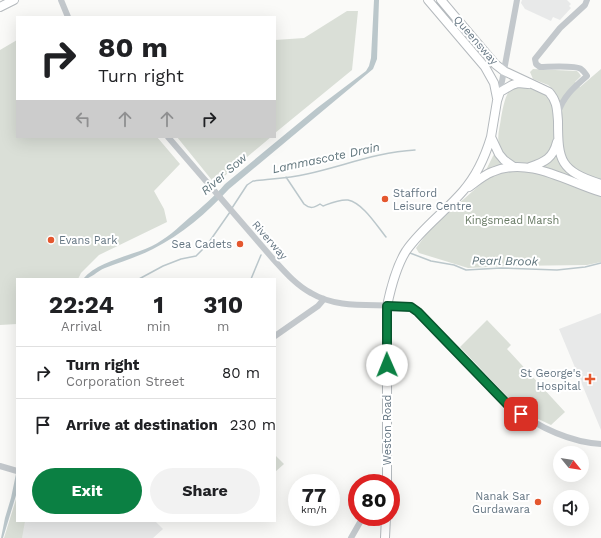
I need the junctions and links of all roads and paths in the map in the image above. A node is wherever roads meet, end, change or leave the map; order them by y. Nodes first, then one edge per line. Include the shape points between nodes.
1 (14, 0) edge
2 (61, 0) edge
3 (428, 0) edge
4 (442, 0) edge
5 (517, 0) edge
6 (587, 0) edge
7 (0, 7) edge
8 (68, 16) edge
9 (504, 71) junction
10 (535, 85) junction
11 (499, 95) junction
12 (558, 115) junction
13 (491, 137) junction
14 (558, 137) junction
15 (169, 138) edge
16 (514, 167) junction
17 (530, 168) junction
18 (601, 184) edge
19 (464, 191) junction
20 (601, 192) edge
21 (324, 299) junction
22 (387, 306) junction
23 (276, 335) edge
24 (601, 444) edge
25 (0, 466) edge
26 (16, 470) edge
27 (386, 474) edge
28 (358, 526) edge
29 (386, 526) edge
30 (351, 538) edge
31 (385, 538) edge

1 - 7 highway
2 - 8 street
3 - 11 highway, Queensway via 485,67
4 - 9 highway, Queensway via 492,62
5 - 9 street
6 - 12 street via 535,59 540,67 576,67 582,69 586,76 565,98
9 - 10 highway, Queensway
9 - 11 street
10 - 11 highway, Queensway via 518,83
10 - 12 highway, Queensway via 554,97
11 - 13 highway, Queensway
12 - 14 highway, Queensway
13 - 16 highway via 497,151
13 - 19 highway, Queensway via 482,163
14 - 17 highway, Queensway via 548,159
14 - 18 highway, Queensway via 561,158 568,169
15 - 21 street, Riverway via 291,278 312,294
16 - 17 highway
16 - 19 highway via 497,170 484,176
17 - 20 highway
19 - 22 highway, Weston Road via 416,238 406,252 395,275
21 - 22 street, Riverway via 341,304
21 - 23 street
22 - 24 street, Riverway via 411,307 418,312 508,405 521,414 542,427 566,437
22 - 27 highway, Weston Road
25 - 26 street
28 - 30 street
29 - 31 highway

